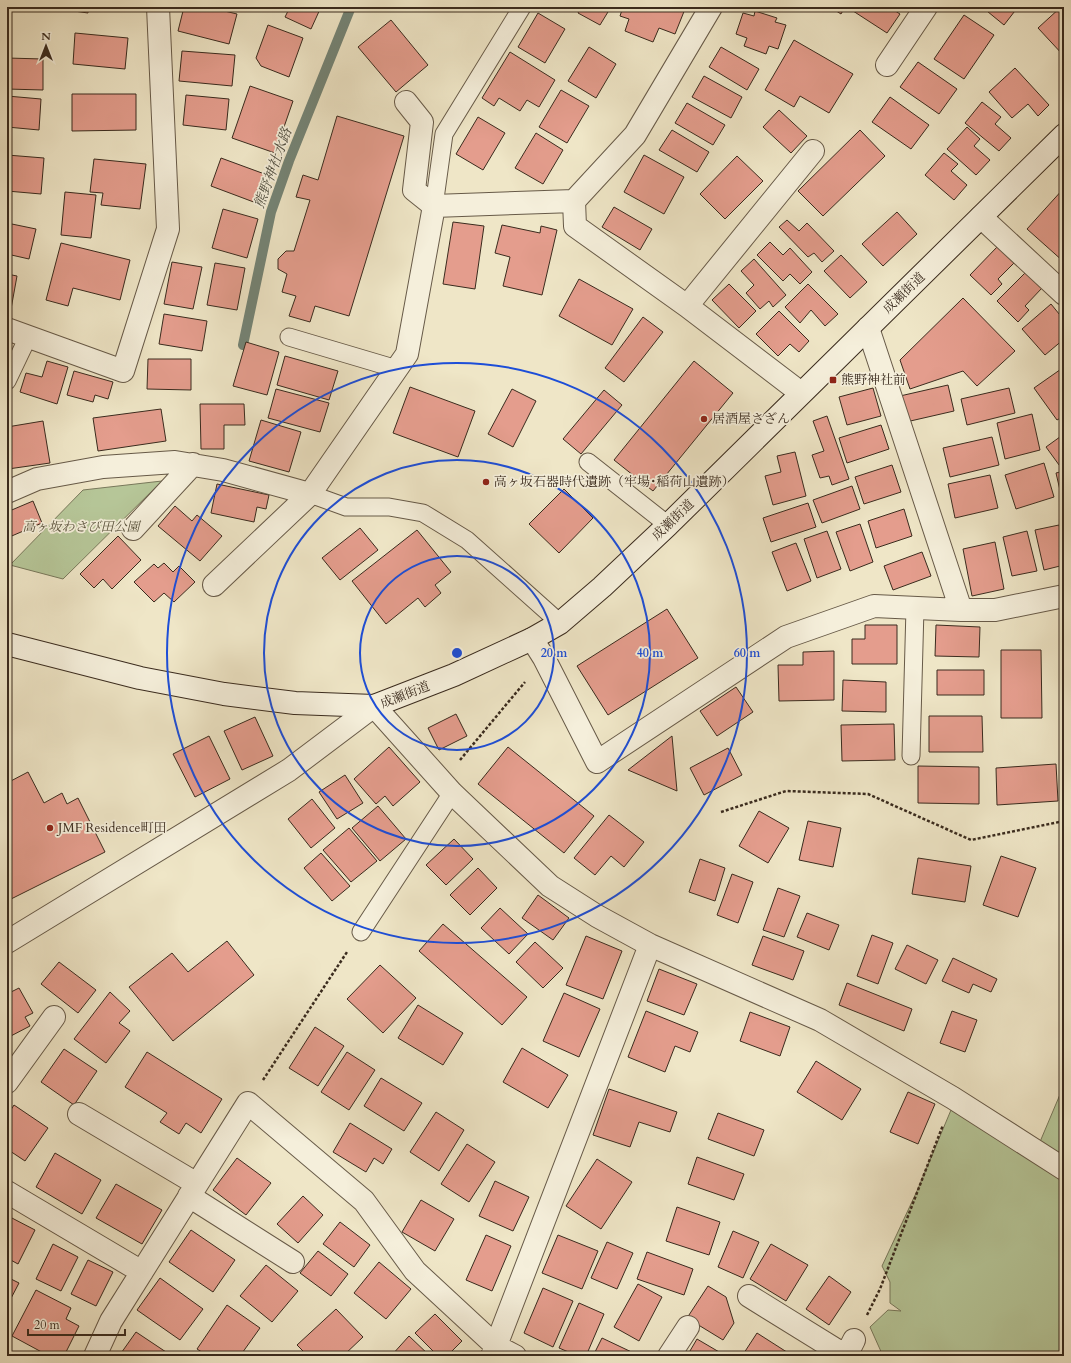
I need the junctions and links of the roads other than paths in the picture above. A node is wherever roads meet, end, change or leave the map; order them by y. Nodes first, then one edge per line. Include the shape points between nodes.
1 (158, 7) edge
2 (522, 7) edge
3 (711, 7) edge
4 (926, 7) edge
5 (887, 65) dead end
6 (406, 102) dead end
7 (1064, 135) edge
8 (813, 151) dead end
9 (574, 201) junction
10 (434, 206) junction
11 (981, 217) junction
12 (1064, 294) edge
13 (687, 306) junction
14 (868, 328) junction
15 (7, 330) edge
16 (28, 337) junction
17 (290, 337) dead end
18 (396, 369) junction
19 (7, 381) edge
20 (801, 393) junction
21 (588, 462) dead end
22 (192, 464) junction
23 (7, 492) edge
24 (310, 494) junction
25 (668, 524) junction
26 (133, 529) dead end
27 (214, 585) dead end
28 (1064, 596) edge
29 (915, 608) junction
30 (962, 610) junction
31 (560, 623) junction
32 (532, 639) junction
33 (7, 644) edge
34 (374, 706) junction
35 (911, 756) dead end
36 (447, 788) junction
37 (360, 932) road end
38 (7, 942) edge
39 (650, 945) junction
40 (54, 1017) dead end
41 (7, 1082) edge
42 (79, 1114) dead end
43 (1064, 1169) edge
44 (193, 1190) junction
45 (7, 1192) edge
46 (293, 1262) dead end
47 (142, 1272) junction
48 (749, 1296) dead end
49 (688, 1327) dead end
50 (849, 1351) edge
51 (501, 1353) edge
52 (95, 1356) edge
53 (669, 1356) edge

1 - 16 street via 168,229 123,371
2 - 10 lane via 444,134
3 - 9 street via 635,135
4 - 5 street
6 - 10 street via 422,122 414,190
7 - 11 street, 成瀬街道
8 - 13 street
9 - 10 street
9 - 13 street via 575,226
10 - 18 street via 407,354
11 - 12 street
11 - 14 street, 成瀬街道
13 - 20 street
14 - 20 street, 成瀬街道
14 - 30 street
15 - 16 street
16 - 19 lane
17 - 18 lane
18 - 24 street
20 - 25 street, 成瀬街道
21 - 25 lane
22 - 23 street via 164,462 103,467 37,479
22 - 24 street
22 - 26 street
24 - 27 street
24 - 31 lane via 346,507 390,507 423,513 467,540
25 - 31 street, 成瀬街道
28 - 30 street via 995,610
29 - 30 street
29 - 32 street via 874,606 786,637 597,762
29 - 35 lane
31 - 32 street, 成瀬街道
32 - 34 street, 成瀬街道 via 454,675
33 - 34 street via 140,678 224,694 295,703
34 - 36 street
34 - 38 street via 289,770
36 - 37 lane
36 - 39 street via 550,886
39 - 43 street via 820,1020 953,1098
39 - 51 street
40 - 41 street
42 - 44 street
44 - 46 street
44 - 47 street
44 - 51 street via 248,1102 364,1201 415,1271
45 - 47 street
47 - 52 street via 111,1322
48 - 50 street
49 - 53 street

